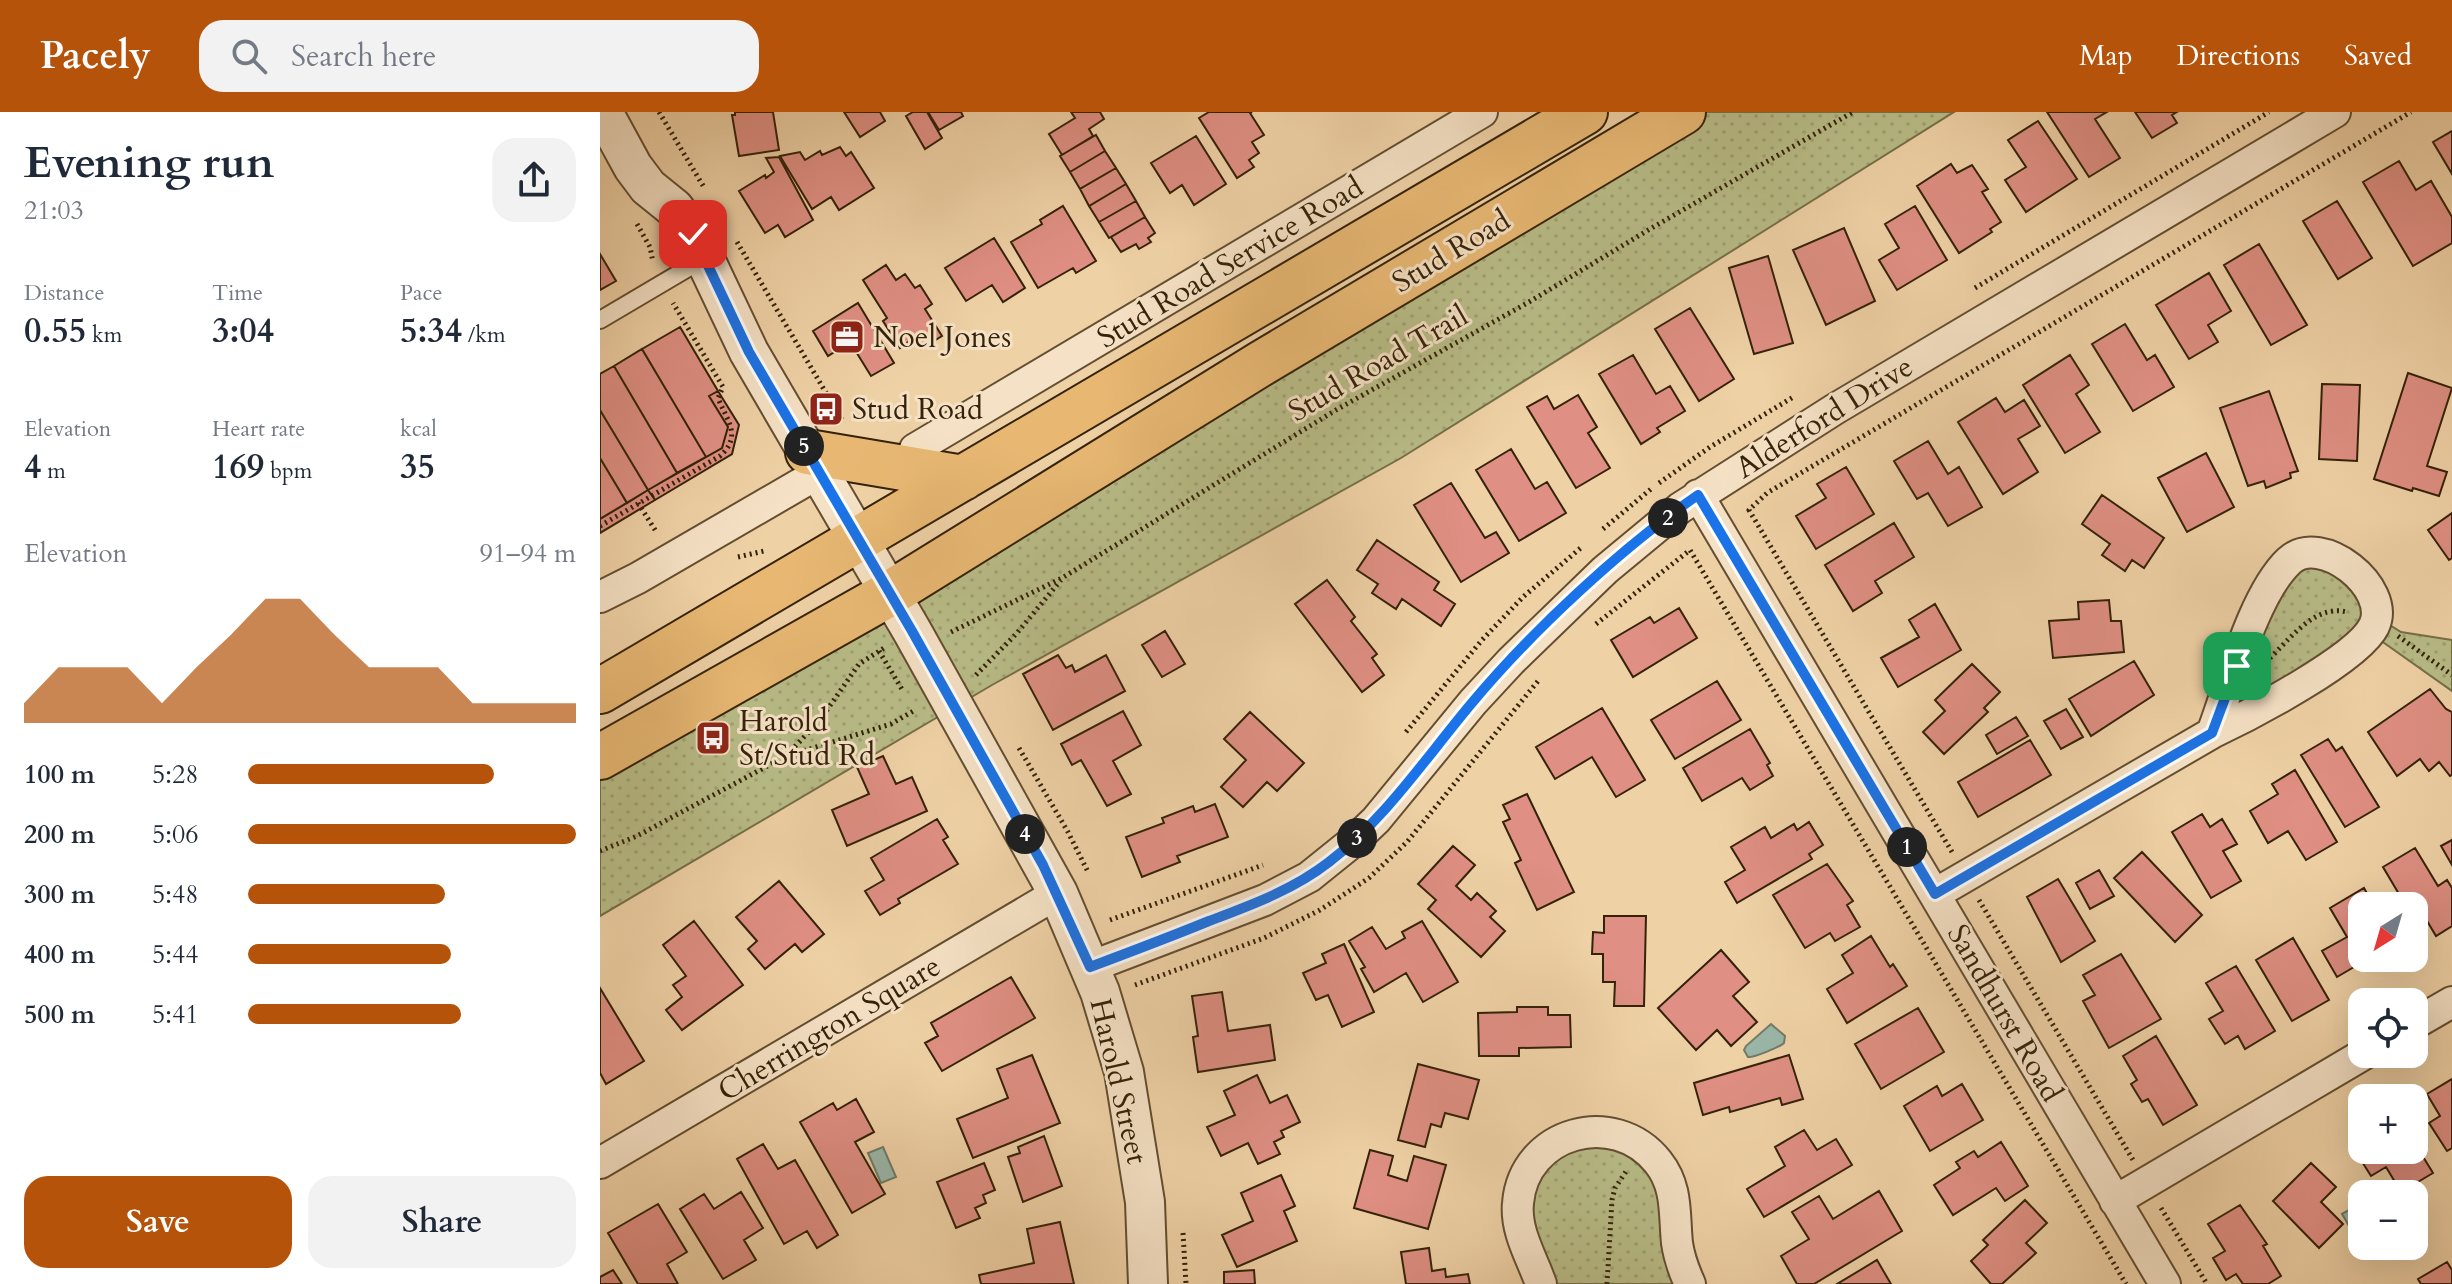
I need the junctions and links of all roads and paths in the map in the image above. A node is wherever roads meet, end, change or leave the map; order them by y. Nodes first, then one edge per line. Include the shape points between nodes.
1 (603, 112) edge
2 (659, 112) edge
3 (1482, 112) edge
4 (1585, 112) edge
5 (1683, 112) edge
6 (1853, 112) edge
7 (2335, 112) edge
8 (2411, 112) edge
9 (707, 191) dead end
10 (718, 244) junction
11 (668, 294) dead end
12 (600, 320) edge
13 (977, 411) junction
14 (850, 433) dead end
15 (915, 449) dead end
16 (1003, 454) junction
17 (814, 462) junction
18 (963, 478) junction
19 (1698, 495) junction
20 (638, 503) junction
21 (600, 526) edge
22 (858, 539) junction
23 (664, 544) dead end
24 (766, 550) dead end
25 (1690, 550) dead end
26 (735, 558) dead end
27 (1062, 578) junction
28 (889, 594) junction
29 (600, 597) edge
30 (2350, 613) dead end
31 (945, 624) dead end
32 (2391, 632) dead end
33 (887, 646) dead end
34 (2267, 661) dead end
35 (976, 675) dead end
36 (2452, 675) edge
37 (600, 691) edge
38 (915, 710) dead end
39 (2212, 733) junction
40 (786, 756) junction
41 (600, 757) edge
42 (1964, 841) dead end
43 (600, 851) edge
44 (1058, 893) junction
45 (1935, 894) junction
46 (1978, 899) dead end
47 (1090, 967) junction
48 (2452, 1002) edge
49 (2428, 1016) edge
50 (2348, 1063) edge
51 (1647, 1150) junction
52 (2132, 1158) dead end
53 (600, 1163) edge
54 (2115, 1201) junction
55 (2158, 1203) dead end
56 (1148, 1284) edge
57 (1541, 1284) edge
58 (1607, 1284) edge
59 (1690, 1284) edge
60 (2126, 1284) edge
61 (2165, 1284) edge
62 (2207, 1284) edge

1 - 10 street, Harold Street via 648,187
2 - 9 path
3 - 13 street, Stud Road Service Road
4 - 16 main road, Stud Road
5 - 28 main road, Stud Road
6 - 27 path, Stud Road Trail via 1336,410
7 - 19 street, Alderford Drive
8 - 42 path via 1767,493 1749,510 1950,849
10 - 12 lane
10 - 14 path
10 - 17 street, Harold Street via 749,352
11 - 20 path via 723,387 718,400 733,430 720,456
13 - 15 street, Stud Road Service Road
13 - 16 street
16 - 18 main road, Stud Road
17 - 18 main road
17 - 22 street, Harold Street
17 - 29 street via 638,578
18 - 22 main road, Stud Road
19 - 45 street, Sandhurst Road
19 - 47 street, Alderford Drive via 1605,570 1520,651 1376,820 1329,862 1265,900
20 - 21 path
20 - 23 path
22 - 28 street, Harold Street
22 - 37 main road, Stud Road
24 - 26 path
25 - 60 path
27 - 31 path, Stud Road Trail via 951,633
27 - 35 path
28 - 41 main road, Stud Road
28 - 44 street, Harold Street
30 - 34 path via 2337,609 2316,617
32 - 36 path
33 - 40 path via 859,664 820,720
38 - 40 path via 891,724
39 - 39 street via 2259,604 2278,573 2308,552 2345,564 2374,599 2377,616 2370,632 2328,667
39 - 45 street
40 - 43 path
44 - 47 street, Harold Street
44 - 53 street, Cherrington Square
45 - 54 street, Sandhurst Road
46 - 52 path
47 - 56 street, Harold Street via 1132,1112 1145,1202
48 - 49 street
50 - 54 street
51 - 57 street via 1624,1137 1589,1131 1562,1138 1530,1165 1517,1219
51 - 58 path via 1615,1188
51 - 59 street via 1671,1184 1679,1254
54 - 61 street, Sandhurst Road
55 - 62 path

